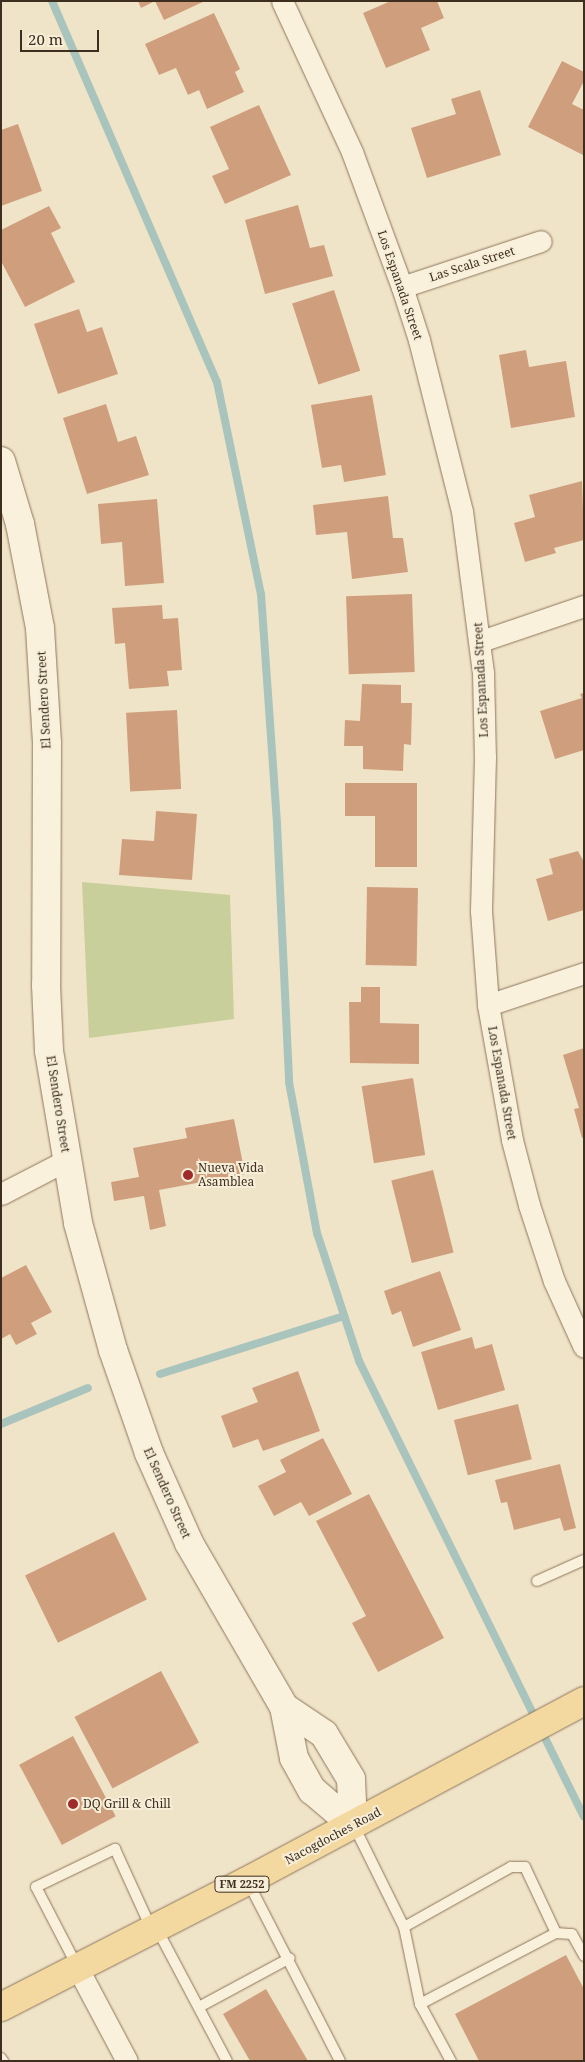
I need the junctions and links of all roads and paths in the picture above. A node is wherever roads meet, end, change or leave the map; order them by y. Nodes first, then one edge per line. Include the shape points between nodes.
1 (282, 1) edge
2 (541, 241) dead end
3 (402, 287) junction
4 (1, 461) edge
5 (584, 606) edge
6 (481, 641) junction
7 (584, 972) edge
8 (488, 1005) junction
9 (67, 1160) junction
10 (1, 1194) edge
11 (584, 1347) edge
12 (584, 1560) edge
13 (537, 1581) dead end
14 (584, 1701) edge
15 (284, 1707) junction
16 (353, 1825) junction
17 (247, 1881) junction
18 (404, 1927) junction
19 (155, 1930) junction
20 (556, 1933) junction
21 (584, 1956) edge
22 (290, 1958) junction
23 (77, 1967) junction
24 (420, 2004) junction
25 (1, 2007) edge
26 (199, 2007) junction
27 (127, 2061) edge
28 (227, 2061) edge
29 (340, 2061) edge
30 (451, 2061) edge

1 - 3 street, Los Espanada Street via 352,152
2 - 3 street, Las Scala Street
3 - 6 street, Los Espanada Street via 419,340 462,510
4 - 9 street, El Sendero Street via 20,524 40,628 47,744 46,985 49,1051
5 - 6 street
6 - 8 street, Los Espanada Street via 485,757 481,911
7 - 8 street
8 - 11 street, Los Espanada Street via 512,1140 529,1206 554,1280
9 - 10 street
9 - 15 street, El Sendero Street via 78,1223 112,1350 149,1453 189,1543
12 - 13 lane
14 - 16 main road, Nacogdoches Road / FM 2252
15 - 16 street, El Sendero Street via 294,1758 312,1790
15 - 16 street, El Sendero Street via 324,1734 351,1779
16 - 17 main road, Nacogdoches Road / FM 2252
16 - 18 lane
17 - 19 main road, Nacogdoches Road / FM 2252
17 - 22 lane
18 - 20 lane via 510,1867 525,1867
18 - 24 lane
19 - 23 main road, Nacogdoches Road / FM 2252
19 - 23 lane via 115,1850 36,1887
19 - 26 lane
20 - 21 lane via 572,1934
20 - 24 lane
22 - 26 lane
22 - 29 lane
23 - 25 main road, Nacogdoches Road / FM 2252
23 - 27 street
24 - 30 lane
26 - 28 lane

